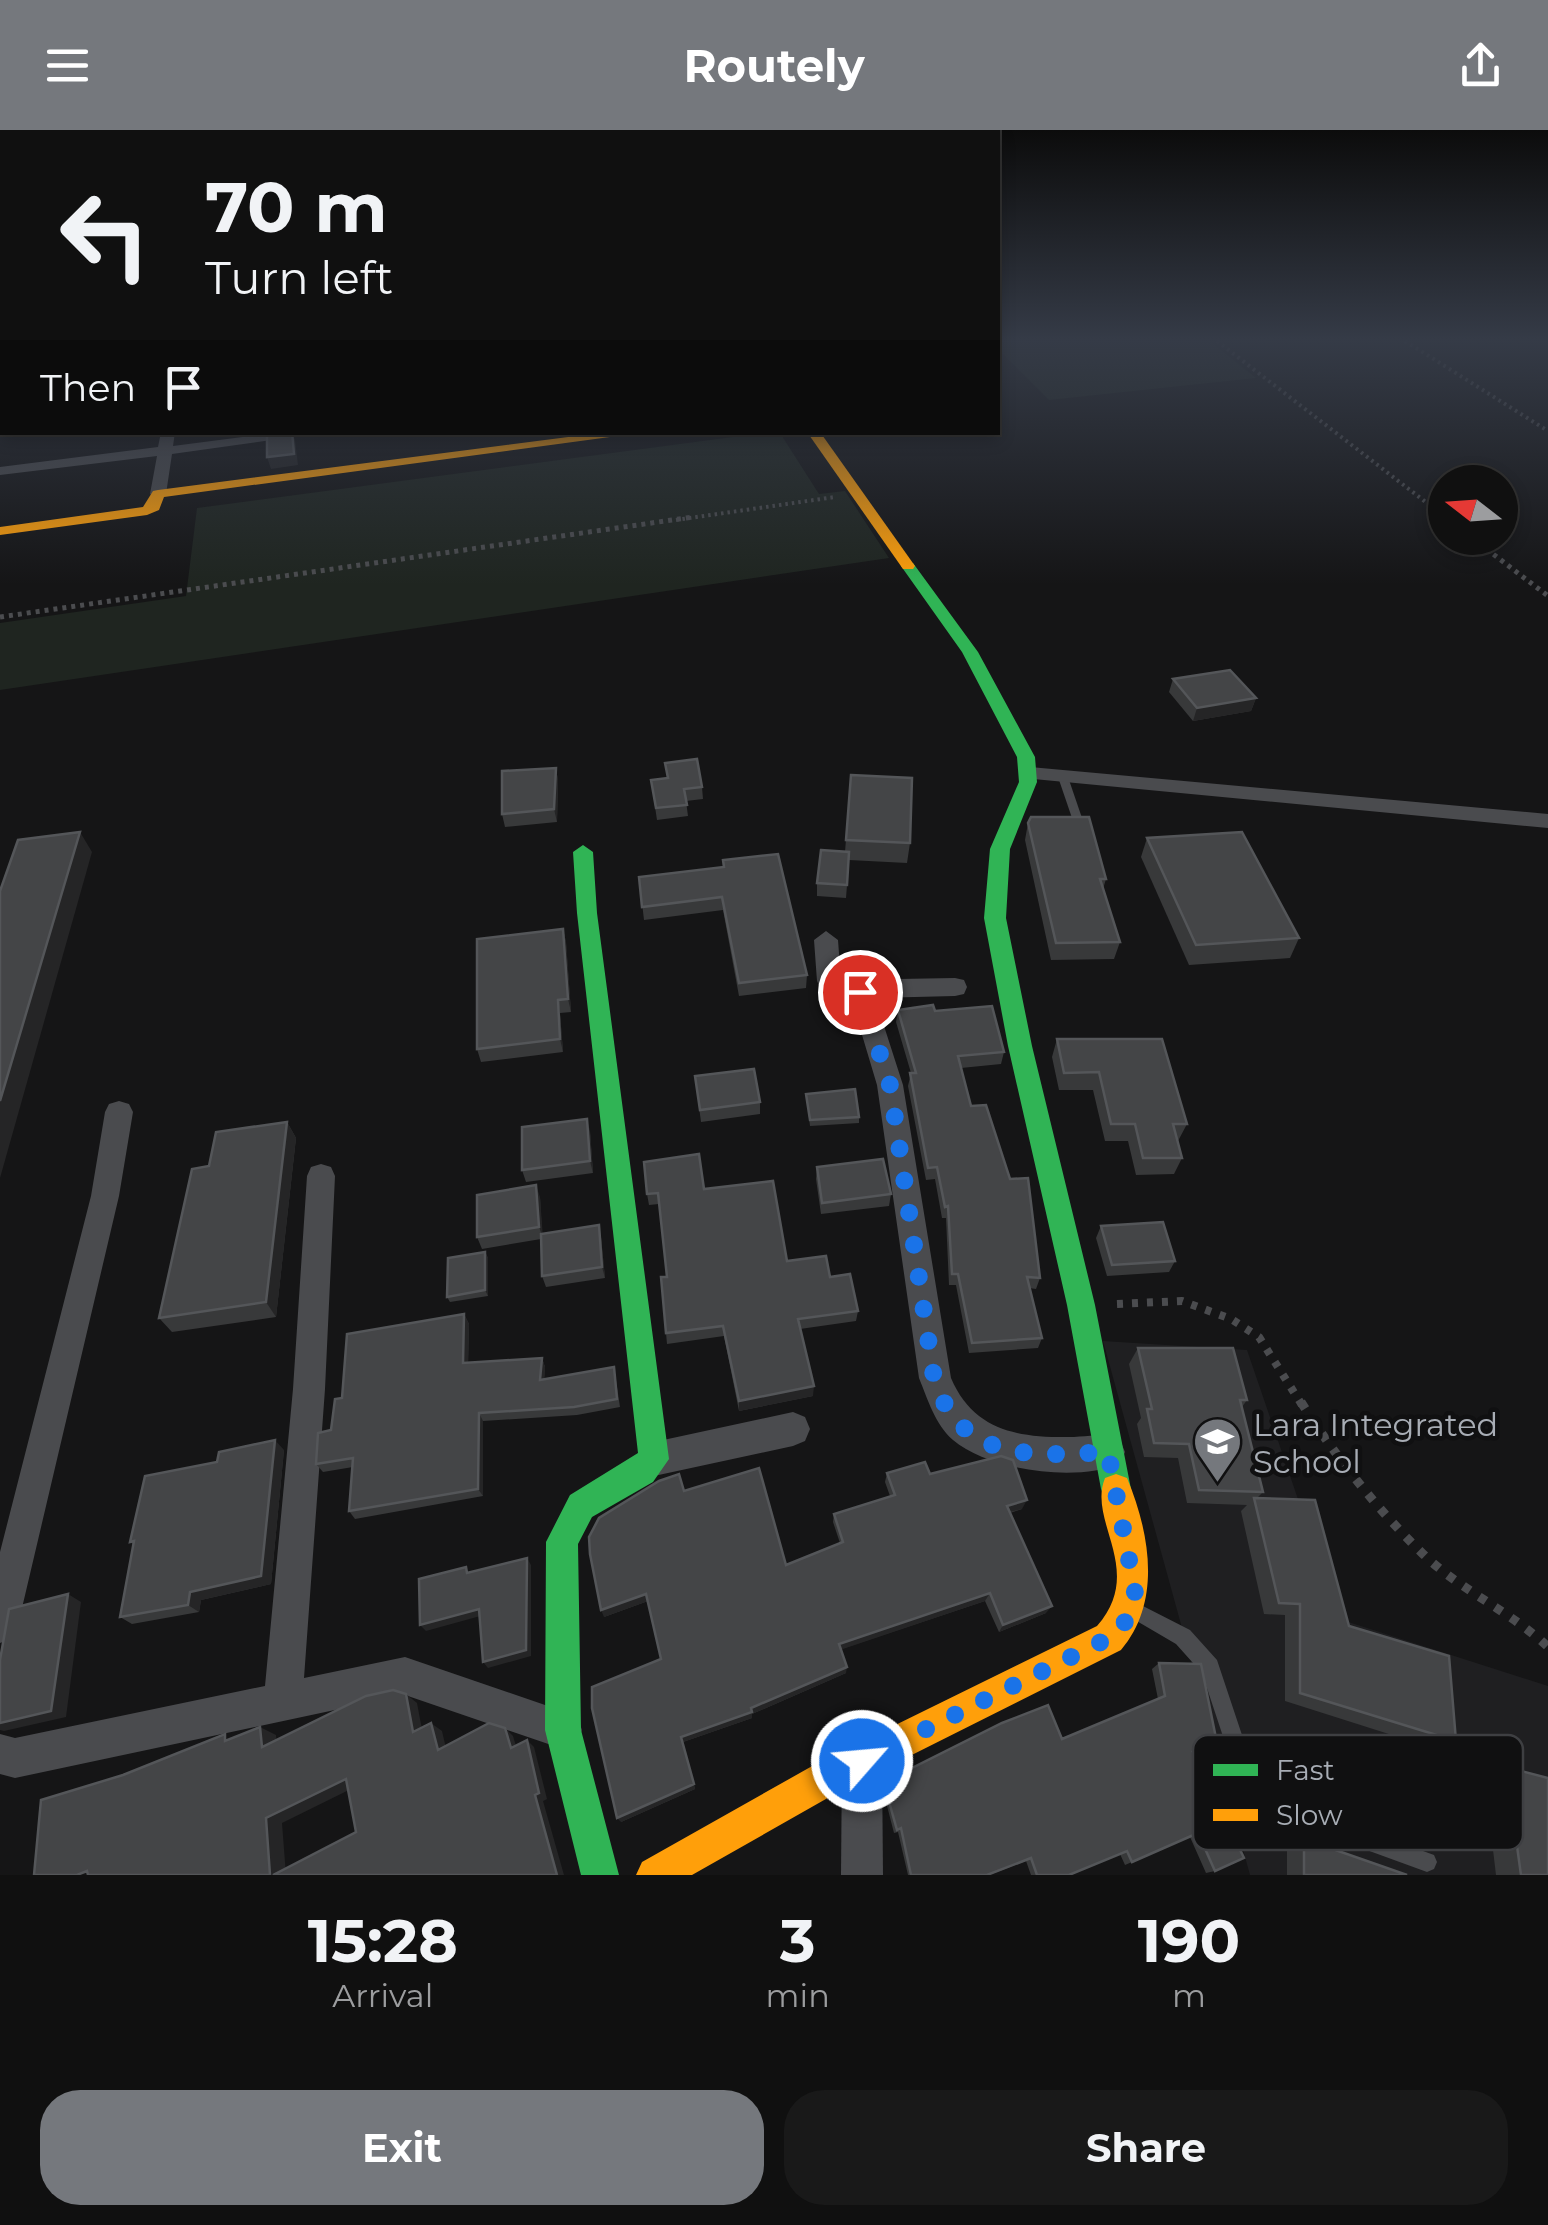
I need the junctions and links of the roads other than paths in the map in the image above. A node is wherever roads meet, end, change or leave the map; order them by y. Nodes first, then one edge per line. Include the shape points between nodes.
1 (167, 435) edge
2 (297, 435) edge
3 (618, 435) edge
4 (815, 435) edge
5 (164, 452) junction
6 (0, 472) edge
7 (158, 494) junction
8 (0, 531) edge
9 (1030, 774) junction
10 (1063, 776) junction
11 (1077, 818) edge
12 (1548, 821) edge
13 (583, 852) dead end
14 (826, 940) dead end
15 (955, 987) dead end
16 (860, 992) junction
17 (119, 1112) dead end
18 (322, 1176) dead end
19 (793, 1429) dead end
20 (1108, 1452) junction
21 (654, 1459) junction
22 (1133, 1610) junction
23 (0, 1625) edge
24 (283, 1704) junction
25 (563, 1730) junction
26 (1232, 1735) edge
27 (0, 1754) edge
28 (862, 1761) junction
29 (1394, 1850) edge
30 (1427, 1862) dead end
31 (600, 1875) edge
32 (655, 1875) edge
33 (862, 1875) edge

1 - 5 street
2 - 5 street
3 - 7 street
4 - 9 street via 970,652
5 - 6 street
5 - 7 street
7 - 8 street via 147,511
9 - 10 street
9 - 20 street via 1000,849 995,918
10 - 11 lane
10 - 12 street
13 - 21 street
14 - 16 street via 833,989
15 - 16 street
16 - 20 street via 890,1085 942,1402 956,1422 997,1448 1045,1456
17 - 23 street via 105,1196
18 - 24 street
19 - 21 street
20 - 22 street via 1135,1590
21 - 25 street via 582,1506 562,1542
22 - 26 lane via 1183,1637 1210,1666
22 - 28 street via 1109,1638
24 - 25 street via 405,1676
24 - 27 street via 15,1758
25 - 31 street
28 - 32 street
28 - 33 street
29 - 30 lane

